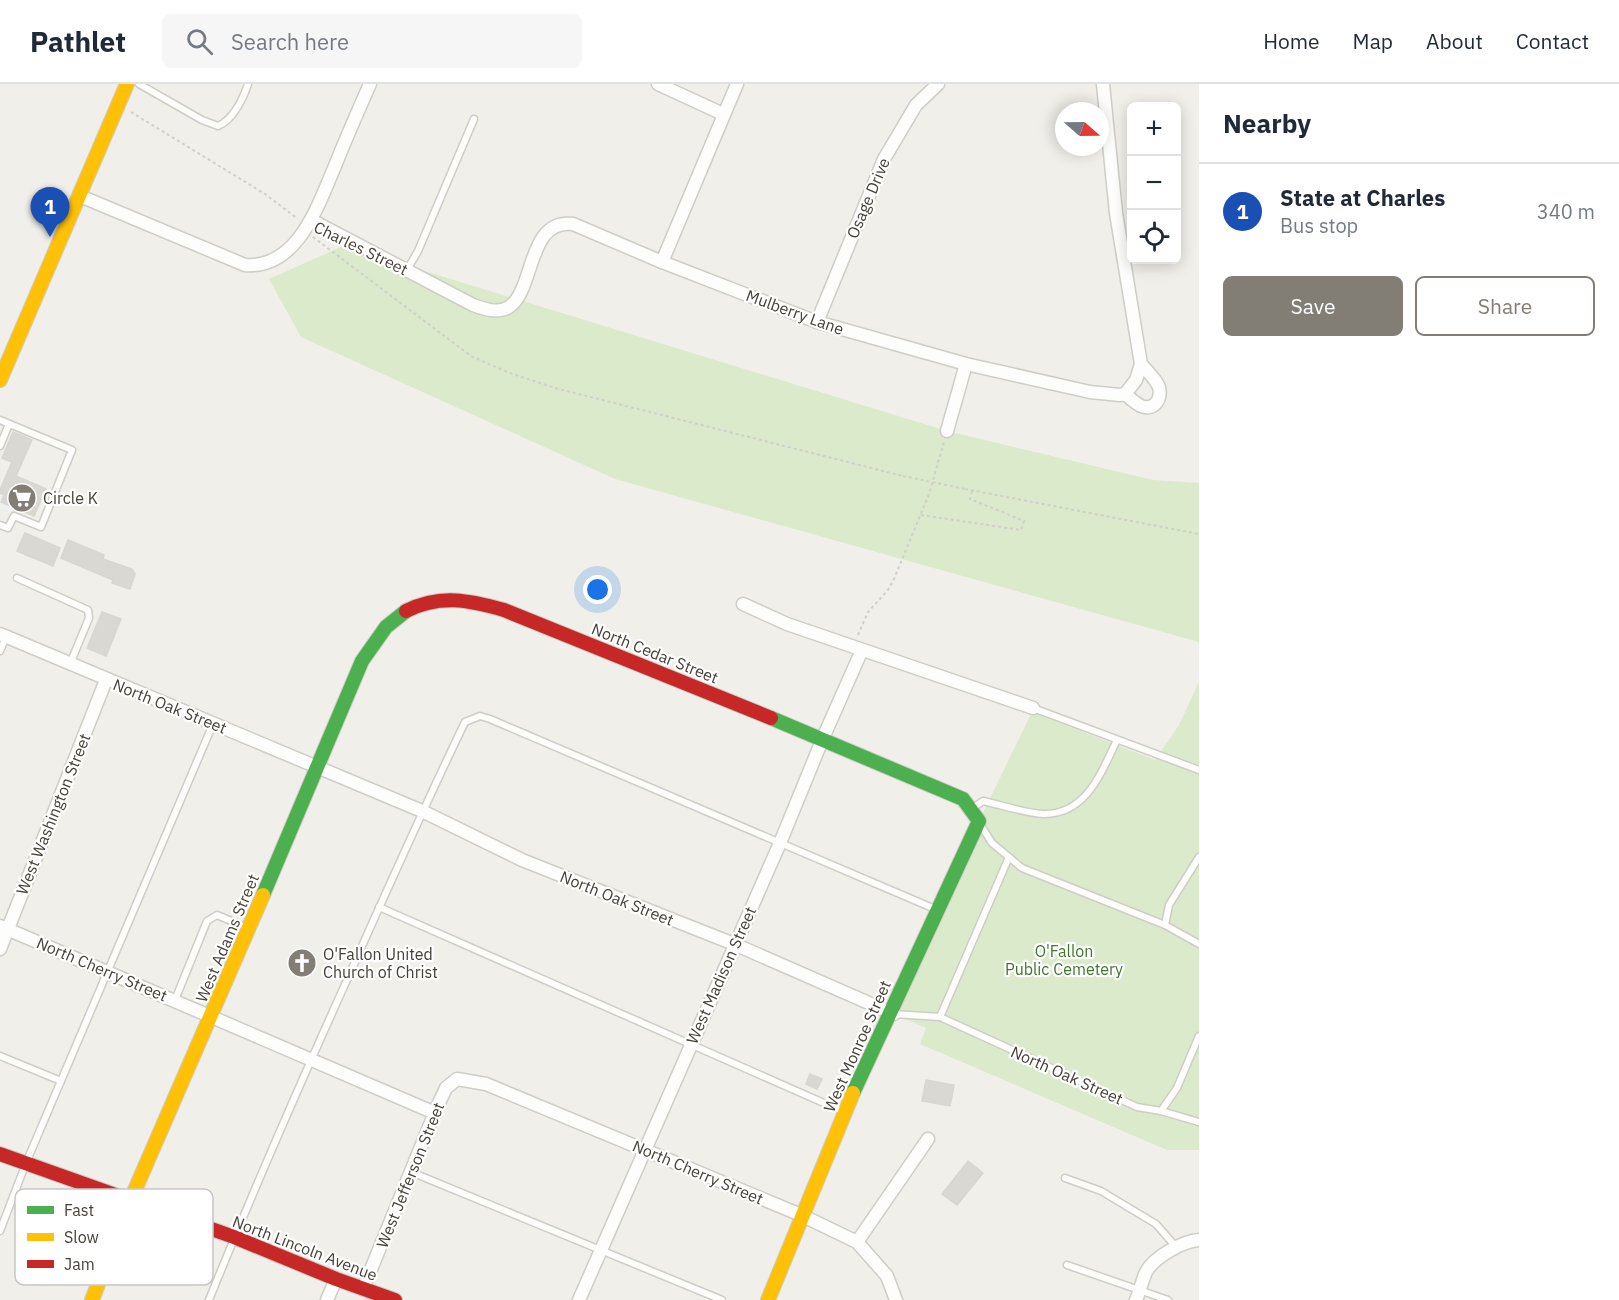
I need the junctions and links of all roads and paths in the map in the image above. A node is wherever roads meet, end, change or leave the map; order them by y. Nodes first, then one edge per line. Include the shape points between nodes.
1 (128, 84) edge
2 (139, 84) edge
3 (248, 84) edge
4 (370, 84) edge
5 (658, 84) edge
6 (737, 84) edge
7 (938, 84) edge
8 (1103, 84) edge
9 (118, 104) junction
10 (723, 114) junction
11 (474, 119) dead end
12 (80, 196) junction
13 (309, 224) junction
14 (662, 261) junction
15 (407, 270) junction
16 (517, 298) joint
17 (816, 322) junction
18 (966, 364) junction
19 (1142, 364) junction
20 (0, 380) edge
21 (1125, 394) junction
22 (0, 420) edge
23 (9, 424) junction
24 (947, 431) joint
25 (0, 446) edge
26 (972, 491) junction
27 (921, 515) junction
28 (0, 525) edge
29 (1199, 534) edge
30 (17, 578) dead end
31 (743, 604) dead end
32 (3, 635) edge
33 (858, 648) junction
34 (0, 651) edge
35 (70, 664) junction
36 (106, 680) junction
37 (350, 687) joint
38 (1033, 708) joint
39 (213, 724) junction
40 (823, 738) junction
41 (1117, 740) junction
42 (317, 766) junction
43 (1199, 770) edge
44 (422, 812) junction
45 (976, 815) junction
46 (780, 843) junction
47 (1009, 857) junction
48 (1199, 857) edge
49 (379, 907) junction
50 (938, 911) junction
51 (1165, 925) junction
52 (4, 927) edge
53 (248, 928) junction
54 (734, 944) junction
55 (1199, 944) edge
56 (0, 949) edge
57 (108, 971) junction
58 (175, 1000) junction
59 (892, 1012) junction
60 (212, 1016) junction
61 (940, 1017) junction
62 (1199, 1036) edge
63 (690, 1045) junction
64 (0, 1056) edge
65 (311, 1060) junction
66 (472, 1080) joint
67 (61, 1081) junction
68 (1161, 1111) junction
69 (846, 1112) junction
70 (435, 1113) junction
71 (1199, 1122) edge
72 (928, 1139) dead end
73 (645, 1149) junction
74 (0, 1154) edge
75 (26, 1163) junction
76 (411, 1172) junction
77 (1065, 1178) dead end
78 (16, 1189) edge
79 (102, 1189) edge
80 (135, 1189) edge
81 (15, 1192) edge
82 (801, 1215) junction
83 (213, 1229) edge
84 (0, 1231) edge
85 (234, 1237) junction
86 (1199, 1240) edge
87 (857, 1242) junction
88 (1176, 1248) junction
89 (600, 1250) junction
90 (1066, 1265) dead end
91 (336, 1279) junction
92 (98, 1285) edge
93 (363, 1289) junction
94 (1138, 1295) edge
95 (92, 1300) edge
96 (209, 1300) edge
97 (327, 1300) edge
98 (395, 1300) edge
99 (579, 1300) edge
100 (722, 1300) edge
101 (768, 1300) edge
102 (896, 1300) edge
103 (1168, 1300) edge

1 - 9 street
2 - 3 lane via 218,126 231,115
4 - 13 street
5 - 10 street
6 - 10 street
7 - 17 street, Osage Drive via 916,105 884,159
8 - 19 street via 1116,213
9 - 12 street
9 - 13 path
10 - 14 street
11 - 15 lane
12 - 13 street, Charles Street via 245,265 274,261
12 - 20 street
13 - 15 street, Charles Street
13 - 26 path, bridge via 314,238 471,356 507,372 555,388
14 - 16 street, Mulberry Lane via 562,223 544,236
14 - 17 street, Mulberry Lane
15 - 16 street, Charles Street via 486,309 509,307
17 - 18 street, Mulberry Lane
18 - 21 street, Mulberry Lane via 1090,392
18 - 24 street
19 - 21 street
19 - 21 street, Mulberry Lane via 1158,385 1158,402 1143,407
22 - 23 lane
23 - 25 lane
23 - 28 lane via 72,450 41,527 14,516 8,528
24 - 27 path
26 - 27 path via 970,500 1024,521 1021,530
26 - 29 path
27 - 33 path via 888,590 868,612
30 - 35 lane via 88,610 89,618
31 - 33 street
32 - 34 lane
32 - 35 street, North Oak Street
33 - 38 street
33 - 40 street, West Madison Street
35 - 36 street, North Oak Street
36 - 39 street, North Oak Street
36 - 52 street, West Washington Street
37 - 40 street, North Cedar Street via 376,636 393,618 419,604 446,598 472,601 524,618
37 - 42 street, West Adams Street
38 - 41 lane
39 - 42 street, North Oak Street
39 - 57 lane
40 - 45 street, North Cedar Street via 963,799
40 - 46 street, West Madison Street
41 - 43 lane
41 - 45 lane via 1097,781 1077,805 1042,814 983,801
42 - 44 street, North Oak Street
42 - 53 street, West Adams Street
44 - 46 lane via 465,722 480,716
44 - 49 lane
44 - 54 street, North Oak Street via 522,860
45 - 47 lane via 992,843
45 - 50 street, West Monroe Street
46 - 50 lane
46 - 54 street, West Madison Street
47 - 51 lane via 1022,868
47 - 61 lane
48 - 51 lane via 1169,904
49 - 63 lane
49 - 65 lane
50 - 59 street, West Monroe Street
51 - 55 lane
52 - 56 street, West Washington Street
52 - 57 street, North Cherry Street
53 - 58 lane via 217,915 207,921
53 - 60 street, West Adams Street
54 - 59 street, North Oak Street
54 - 63 street, West Madison Street
57 - 58 street, North Cherry Street
57 - 67 lane
58 - 60 street, North Cherry Street
59 - 61 lane, North Oak Street
59 - 69 street, West Monroe Street
60 - 65 street, North Cherry Street
60 - 80 street, West Adams Street
61 - 68 lane, North Oak Street via 1137,1107
62 - 68 lane via 1177,1088
63 - 69 lane
63 - 73 street, West Madison Street
64 - 67 lane
65 - 70 street, North Cherry Street
65 - 85 lane
66 - 70 street, West Jefferson Street via 458,1079 446,1088
66 - 73 street, North Cherry Street
67 - 75 lane
68 - 71 lane, North Oak Street
69 - 82 street, West Monroe Street
70 - 76 street, West Jefferson Street
72 - 87 street
73 - 82 street, North Cherry Street
73 - 89 street, West Madison Street
74 - 75 street, North Lincoln Avenue
75 - 78 lane
75 - 79 street, North Lincoln Avenue
76 - 89 lane
76 - 93 street, West Jefferson Street
77 - 88 lane via 1101,1191 1156,1224
81 - 84 lane
82 - 87 street, North Cherry Street
82 - 101 street, West Monroe Street
83 - 85 street, North Lincoln Avenue
85 - 91 street, North Lincoln Avenue
85 - 96 lane
86 - 88 street
87 - 102 street, North Cherry Street via 887,1276
88 - 94 street via 1147,1270
89 - 99 street, West Madison Street
89 - 100 lane
90 - 94 lane
91 - 93 street, North Lincoln Avenue
91 - 97 street
92 - 95 street, West Adams Street
93 - 98 street, North Lincoln Avenue
94 - 103 lane

